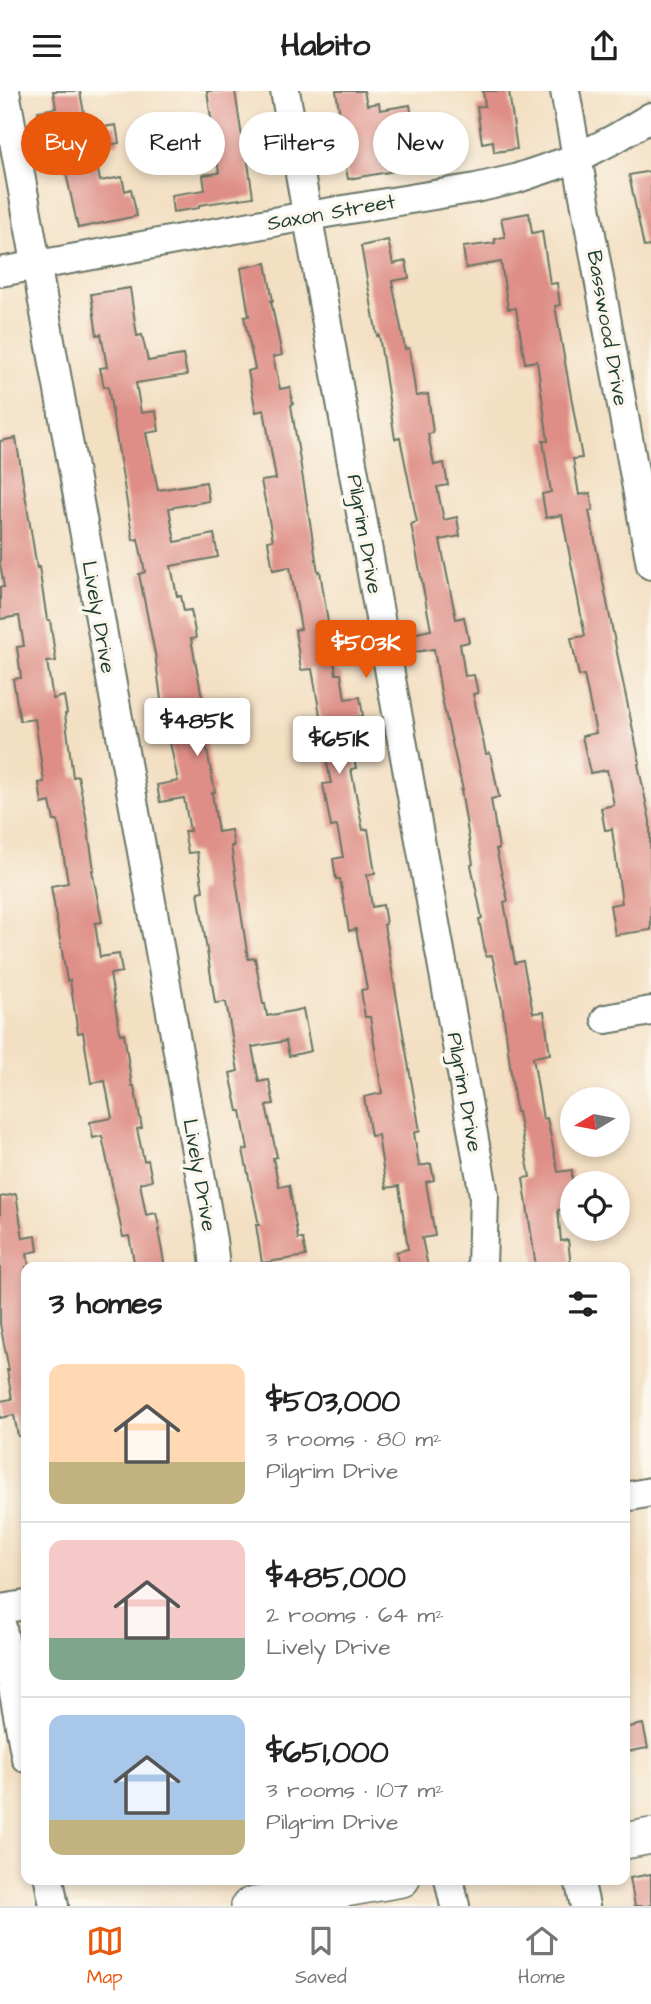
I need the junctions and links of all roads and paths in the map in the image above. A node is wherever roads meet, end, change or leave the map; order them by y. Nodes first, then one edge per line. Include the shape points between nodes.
1 (5, 91) edge
2 (285, 91) edge
3 (565, 91) edge
4 (651, 117) edge
5 (577, 158) junction
6 (307, 216) junction
7 (36, 265) junction
8 (0, 272) edge
9 (651, 565) edge
10 (651, 1011) edge
11 (606, 1019) dead end
12 (214, 1262) edge
13 (482, 1262) edge
14 (651, 1492) edge
15 (630, 1496) edge
16 (21, 1606) edge
17 (0, 1609) edge
18 (0, 1617) edge
19 (21, 1731) edge
20 (651, 1836) edge
21 (630, 1840) edge
22 (50, 1885) edge
23 (367, 1885) edge
24 (450, 1885) edge
25 (580, 1885) edge
26 (321, 1893) edge
27 (54, 1906) edge
28 (249, 1906) edge
29 (454, 1906) edge
30 (585, 1906) edge

1 - 7 street, Lively Drive
2 - 6 street, Pilgrim Drive
3 - 5 street, Basswood Drive
4 - 5 street, Saxon Street
5 - 6 street, Saxon Street via 476,188
5 - 9 street, Basswood Drive
6 - 7 street, Saxon Street
6 - 13 street, Pilgrim Drive via 484,1195
7 - 8 street, Saxon Street
7 - 12 street, Lively Drive
10 - 11 street
14 - 15 street
16 - 17 street
18 - 19 street
20 - 21 main road
22 - 27 street
23 - 26 main road
24 - 29 street
25 - 30 street
26 - 28 main road

